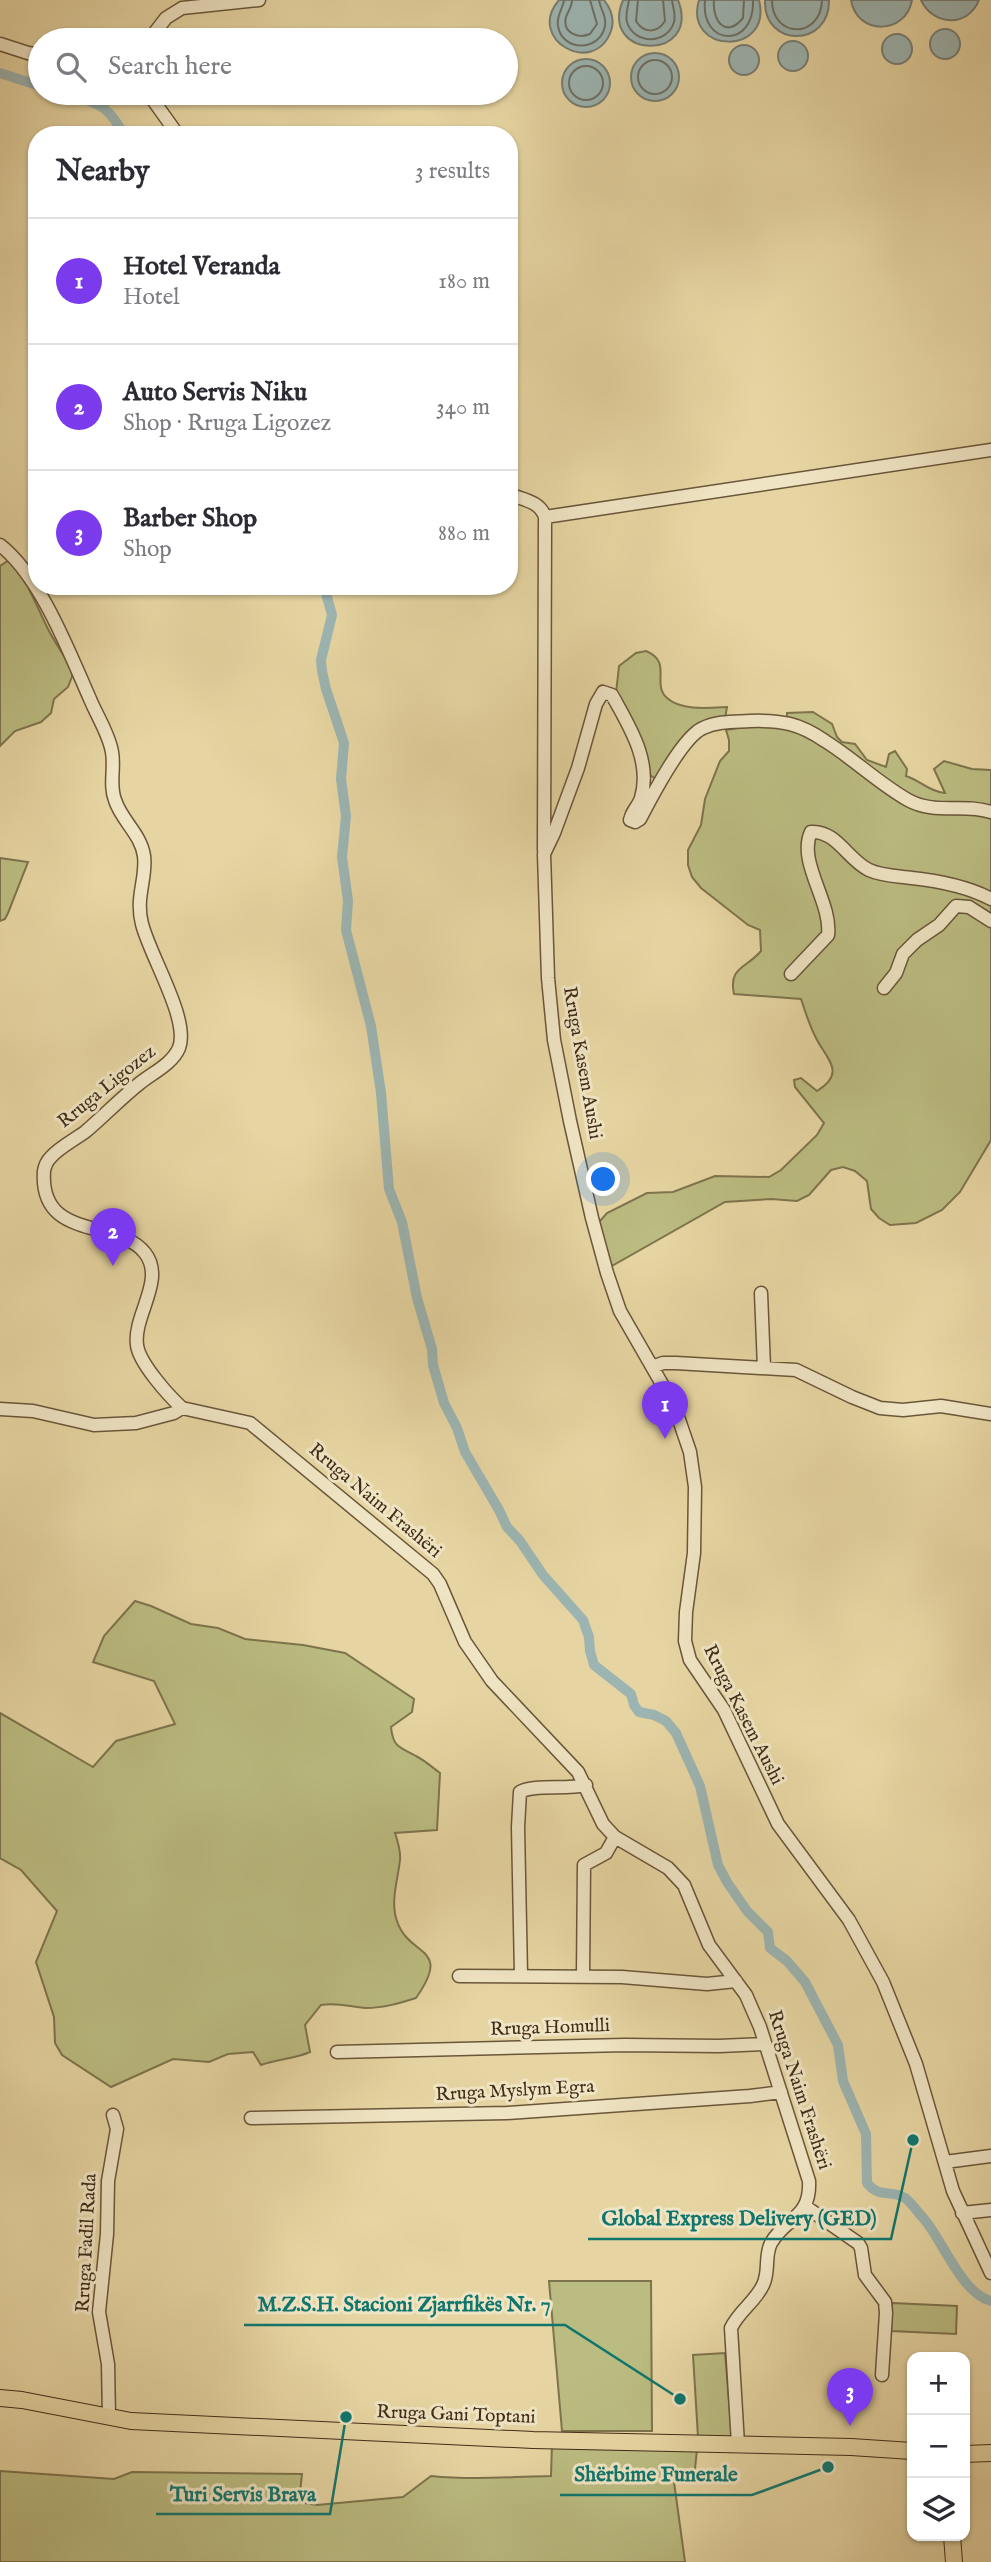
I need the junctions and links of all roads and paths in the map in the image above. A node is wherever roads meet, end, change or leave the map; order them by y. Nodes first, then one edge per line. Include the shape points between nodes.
1 (259, 0) edge
2 (158, 28) edge
3 (0, 44) edge
4 (28, 53) edge
5 (156, 105) edge
6 (171, 126) edge
7 (991, 450) edge
8 (518, 497) edge
9 (545, 517) junction
10 (0, 545) edge
11 (28, 575) edge
12 (40, 595) edge
13 (991, 812) edge
14 (544, 854) junction
15 (991, 899) edge
16 (991, 921) edge
17 (791, 974) dead end
18 (884, 988) dead end
19 (761, 1293) dead end
20 (652, 1367) junction
21 (764, 1368) junction
22 (182, 1408) junction
23 (0, 1409) edge
24 (991, 1414) edge
25 (586, 1785) junction
26 (615, 1837) junction
27 (521, 1975) junction
28 (459, 1976) dead end
29 (583, 1977) junction
30 (736, 1981) junction
31 (765, 2044) junction
32 (337, 2052) dead end
33 (781, 2092) junction
34 (113, 2115) dead end
35 (251, 2118) dead end
36 (991, 2156) edge
37 (945, 2162) junction
38 (806, 2207) junction
39 (991, 2210) edge
40 (962, 2213) junction
41 (991, 2273) edge
42 (882, 2375) dead end
43 (0, 2398) edge
44 (110, 2417) junction
45 (738, 2444) junction
46 (907, 2451) edge
47 (991, 2453) edge
48 (970, 2454) edge
49 (952, 2541) edge
50 (954, 2562) edge

1 - 2 street via 182,8
3 - 4 street
5 - 6 street
7 - 9 street
8 - 9 street via 542,509
9 - 14 street
10 - 11 street, Rruga Ligozez
12 - 22 street, Rruga Ligozez via 72,652 110,744 114,799 144,854 139,893 142,923 181,1028 181,1041 171,1060 53,1154 45,1166 45,1184 51,1203 63,1217 123,1238 145,1253 152,1280 136,1345 140,1357
13 - 14 street, Rruga Kasem Aushi via 929,808 909,800 825,740 780,720 719,723 700,729 673,760 635,822 631,817 644,777 639,752 612,695 603,692
14 - 20 street, Rruga Kasem Aushi via 549,991 570,1121 607,1273 620,1311
15 - 17 street via 944,882 872,872 830,837 810,832 806,845 828,935
16 - 18 street via 969,907 956,906 903,954
19 - 21 street
20 - 21 street via 676,1363
20 - 37 street, Rruga Kasem Aushi via 678,1414 692,1462 694,1553 685,1641 690,1660 724,1710 778,1824 849,1920 883,1982 913,2054
21 - 24 street via 796,1370 880,1408 942,1406
22 - 23 street via 114,1425
22 - 25 street, Rruga Naim Frashëri via 250,1423 433,1574 465,1642 492,1681
25 - 26 street, Rruga Naim Frashëri via 598,1817
25 - 27 street via 520,1792
26 - 29 street via 606,1853 584,1865
26 - 30 street, Rruga Naim Frashëri via 678,1877 714,1954
27 - 28 street
27 - 29 street
29 - 30 street via 707,1984
30 - 31 street, Rruga Naim Frashëri via 754,2011
31 - 32 street, Rruga Homulli
31 - 33 street, Rruga Naim Frashëri
33 - 35 street, Rruga Myslym Egra via 507,2113
33 - 38 street, Rruga Naim Frashëri via 809,2181
34 - 44 street, Rruga Fadil Rada via 117,2129 107,2181 99,2312 108,2364
36 - 37 street
37 - 40 street, Rruga Kasem Aushi
38 - 42 street via 862,2248 866,2274 885,2302
38 - 45 street via 773,2240 762,2288 731,2328
39 - 40 street
40 - 41 street, Rruga Kasem Aushi
43 - 44 main road, Rruga Gani Toptani
44 - 45 main road, Rruga Gani Toptani via 450,2437
45 - 46 main road, Rruga Gani Toptani
47 - 48 main road
49 - 50 main road

